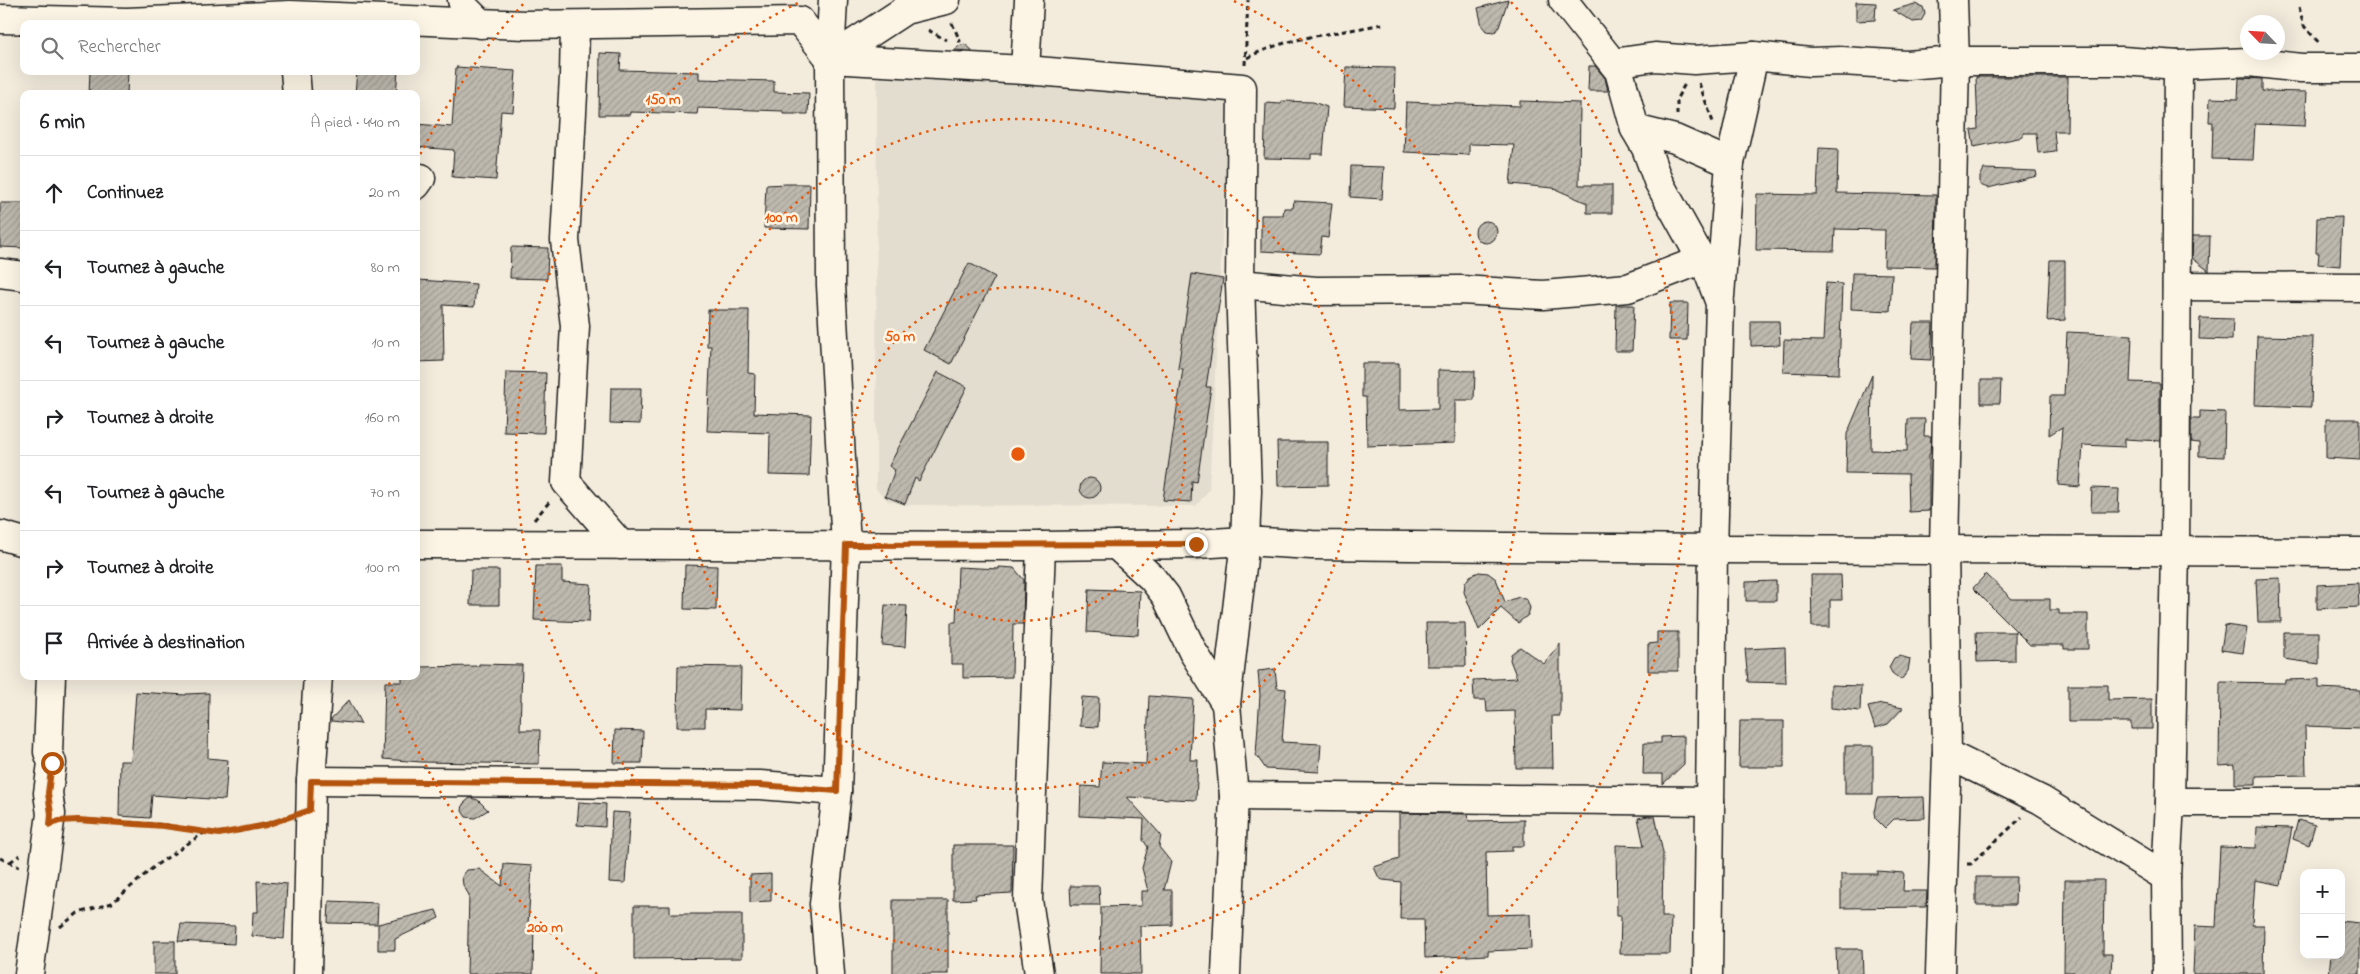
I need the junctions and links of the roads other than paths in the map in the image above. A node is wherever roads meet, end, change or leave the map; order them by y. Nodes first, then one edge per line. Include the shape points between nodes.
1 (462, 0) edge
2 (833, 0) edge
3 (946, 0) edge
4 (1029, 0) edge
5 (1563, 0) edge
6 (1954, 0) edge
7 (290, 13) edge
8 (0, 19) edge
9 (42, 20) edge
10 (163, 20) edge
11 (412, 20) edge
12 (420, 20) edge
13 (481, 24) junction
14 (575, 26) junction
15 (1754, 56) junction
16 (830, 59) junction
17 (1955, 61) junction
18 (1613, 63) junction
19 (2178, 65) junction
20 (2351, 68) edge
21 (1026, 70) junction
22 (295, 75) edge
23 (297, 90) edge
24 (1635, 129) junction
25 (1722, 159) junction
26 (1701, 260) junction
27 (0, 273) edge
28 (20, 276) edge
29 (1240, 284) junction
30 (2177, 286) junction
31 (2360, 287) edge
32 (1720, 303) junction
33 (0, 535) edge
34 (20, 541) edge
35 (1245, 541) junction
36 (420, 544) edge
37 (621, 545) junction
38 (846, 545) junction
39 (1116, 545) junction
40 (1041, 546) junction
41 (0, 548) edge
42 (1944, 548) junction
43 (20, 549) edge
44 (1714, 549) junction
45 (2175, 551) junction
46 (2360, 552) edge
47 (51, 680) edge
48 (318, 680) edge
49 (1226, 704) junction
50 (1947, 754) junction
51 (311, 781) junction
52 (837, 791) junction
53 (1234, 796) junction
54 (1710, 801) junction
55 (2170, 802) junction
56 (2360, 802) edge
57 (2166, 878) junction
58 (29, 974) edge
59 (307, 974) edge
60 (830, 974) edge
61 (1039, 974) edge
62 (1226, 974) edge
63 (1708, 974) edge
64 (1940, 974) edge
65 (2167, 974) edge

1 - 13 street via 464,7
2 - 16 street
3 - 16 street via 905,10
4 - 21 street
5 - 18 street
6 - 17 street
7 - 10 street
7 - 11 street
8 - 9 street
12 - 13 street
13 - 14 street
14 - 16 street via 800,22
14 - 37 street via 565,240 575,326 566,482
15 - 17 street via 1907,66
15 - 18 street via 1694,64 1655,57
15 - 25 street
16 - 21 street
16 - 38 street via 831,285
17 - 19 street via 2122,61
17 - 42 street
18 - 24 street via 1619,70
19 - 20 street via 2249,62 2301,68
19 - 30 street
21 - 29 street via 1242,88
22 - 23 street
24 - 25 street via 1675,139
24 - 26 street via 1658,181
25 - 32 street
26 - 29 street via 1628,288 1542,295 1461,290 1316,291
26 - 32 street
27 - 28 street
29 - 35 street via 1248,490
30 - 31 street
30 - 45 street
32 - 44 street
33 - 34 street
35 - 39 street
35 - 44 street via 1312,545
35 - 49 street
36 - 37 street
37 - 38 street
38 - 40 street
38 - 52 street
39 - 40 street
39 - 49 street via 1152,578 1166,596 1194,652
40 - 61 street via 1028,900
41 - 43 street
42 - 44 street
42 - 45 street
42 - 50 street
44 - 54 street
45 - 46 street
45 - 55 street
47 - 58 street via 48,752 52,763 48,793 51,814
48 - 51 street
49 - 53 street
50 - 57 street via 2041,800
50 - 64 street
51 - 52 street via 760,785
51 - 59 street
52 - 60 street via 824,904
53 - 54 street
53 - 62 street
54 - 63 street
55 - 56 street
55 - 57 street
57 - 65 street

